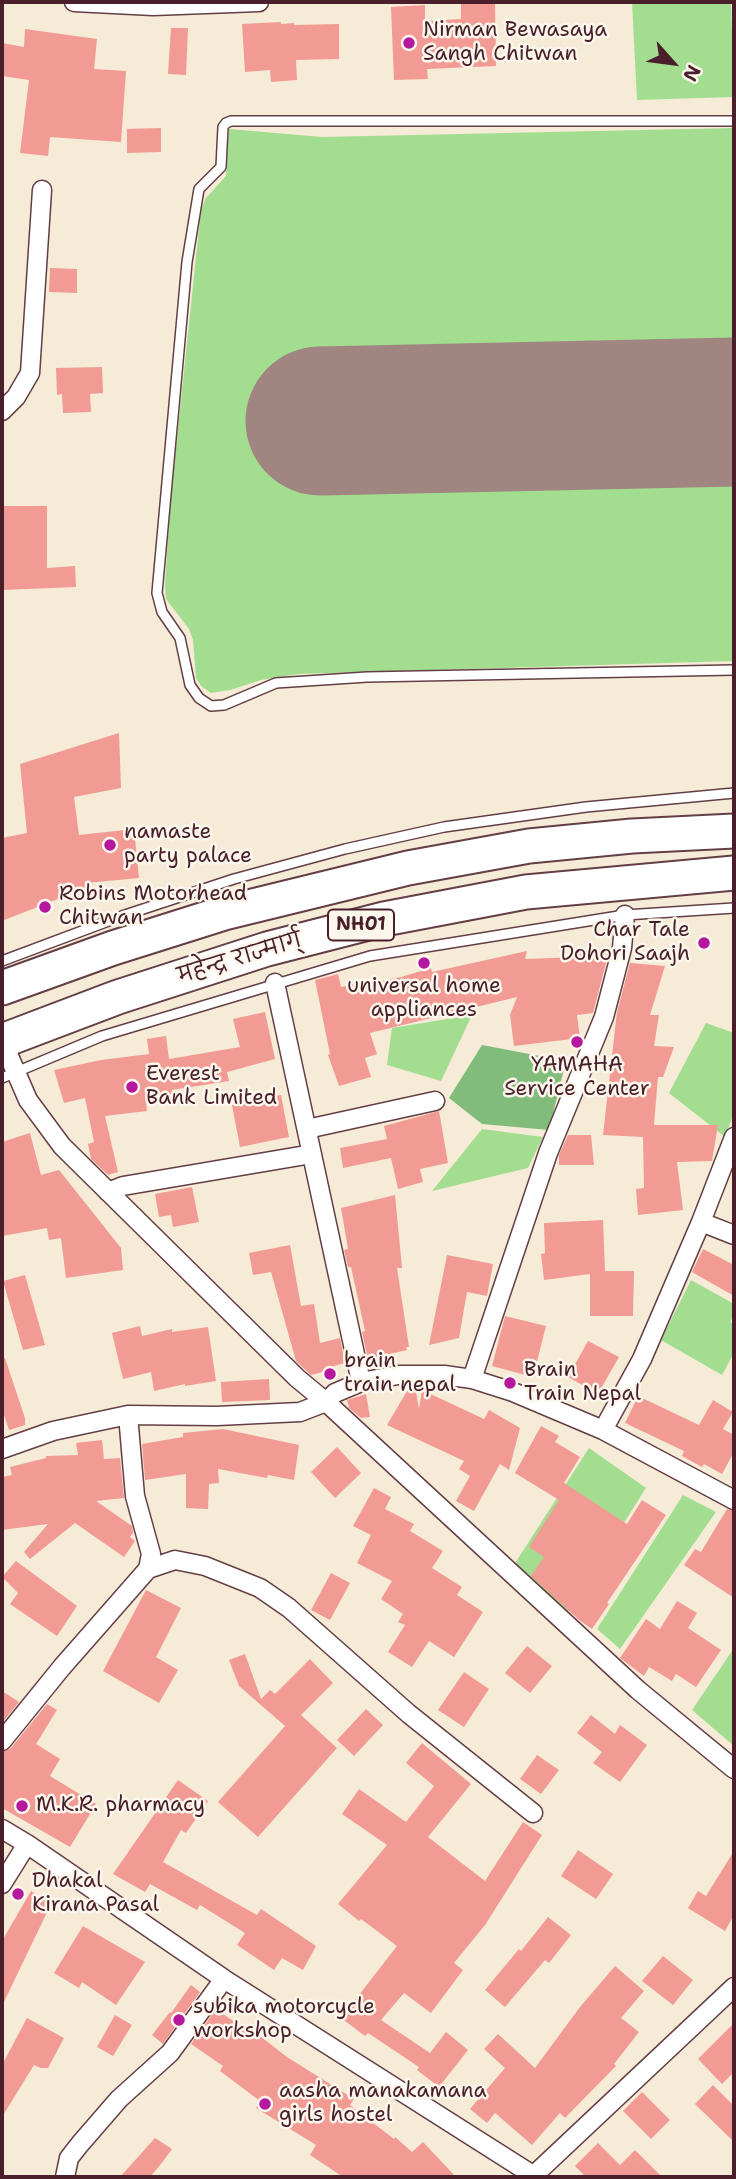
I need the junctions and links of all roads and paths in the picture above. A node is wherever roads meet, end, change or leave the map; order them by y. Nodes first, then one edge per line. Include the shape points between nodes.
1 (74, 2) edge
2 (259, 2) edge
3 (734, 121) edge
4 (42, 190) dead end
5 (2, 411) edge
6 (734, 670) edge
7 (734, 793) edge
8 (734, 831) edge
9 (734, 873) edge
10 (734, 908) edge
11 (625, 915) junction
12 (2, 961) edge
13 (275, 983) junction
14 (2, 988) edge
15 (2, 1041) edge
16 (8, 1075) edge
17 (435, 1101) dead end
18 (307, 1129) junction
19 (734, 1137) edge
20 (312, 1154) junction
21 (108, 1192) junction
22 (701, 1222) junction
23 (734, 1235) edge
24 (472, 1379) junction
25 (361, 1382) junction
26 (326, 1402) junction
27 (128, 1415) junction
28 (603, 1430) junction
29 (2, 1449) edge
30 (734, 1500) edge
31 (148, 1569) junction
32 (2, 1741) edge
33 (734, 1769) edge
34 (533, 1813) dead end
35 (2, 1829) edge
36 (27, 1844) junction
37 (2, 1884) edge
38 (224, 1979) junction
39 (734, 1987) edge
40 (65, 2177) edge
41 (534, 2177) edge

1 - 2 street via 153,6
3 - 6 lane via 226,123 220,167 199,189 187,262 157,593 162,612 180,638 190,685 211,706 276,683
4 - 5 street via 30,373
7 - 12 lane via 444,827 345,849 221,883
8 - 14 highway, NH01 via 529,846 408,868 224,913
9 - 15 highway, महेन्द्र राज्मार्ग् / NH01 via 526,892 384,919 267,949 118,997
10 - 11 lane
11 - 13 lane via 370,956
11 - 24 street via 622,948 604,1017 548,1153
13 - 16 lane via 102,1036
13 - 18 street
15 - 16 street
16 - 21 street via 62,1146
17 - 18 street
18 - 20 street
19 - 22 street
20 - 21 street
20 - 25 street
21 - 26 street via 296,1378
22 - 23 street
22 - 28 street via 642,1359
24 - 25 street via 398,1375
24 - 28 street
25 - 26 street
26 - 27 street via 300,1412
26 - 33 street via 638,1690
27 - 29 street via 53,1431
27 - 31 street via 135,1496 151,1554
28 - 30 street
31 - 32 street
31 - 34 street via 175,1560 205,1566 260,1588
35 - 36 street
36 - 37 street
36 - 38 street
38 - 40 street via 170,2053 119,2099 80,2144 69,2158
38 - 41 street
39 - 41 street

